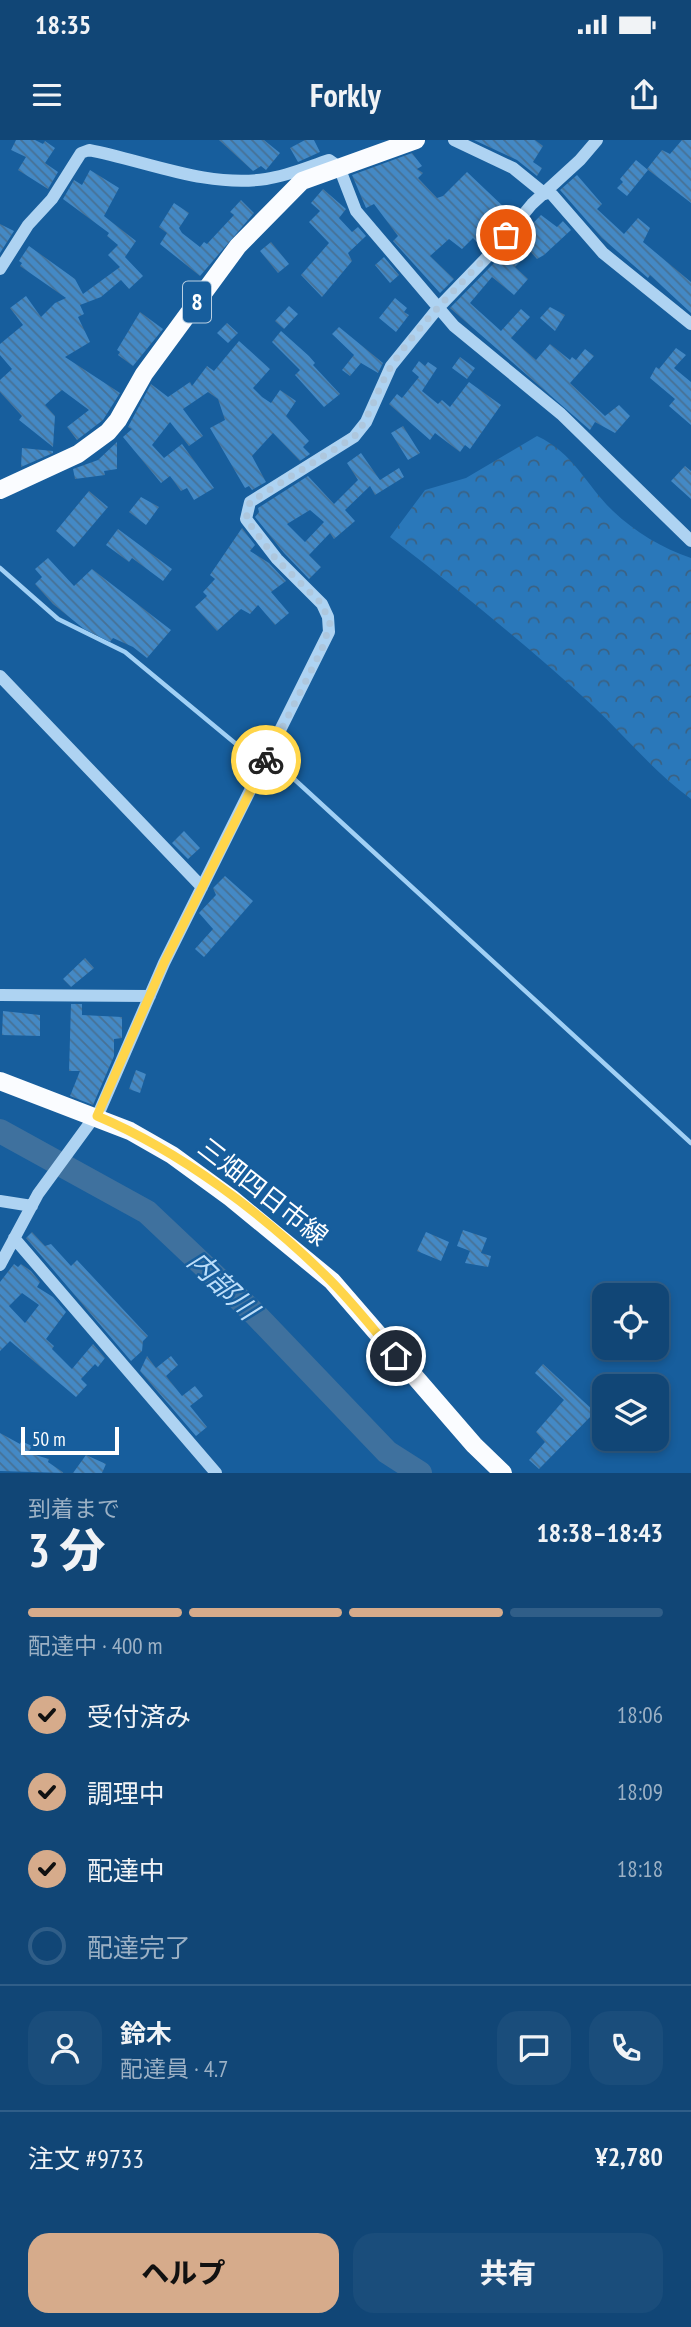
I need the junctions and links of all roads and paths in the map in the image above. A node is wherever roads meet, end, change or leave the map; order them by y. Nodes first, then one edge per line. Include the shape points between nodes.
1 (416, 140) edge
2 (454, 140) edge
3 (597, 140) edge
4 (339, 167) junction
5 (547, 192) junction
6 (0, 269) edge
7 (438, 308) junction
8 (691, 324) edge
9 (0, 490) edge
10 (691, 541) edge
11 (0, 676) edge
12 (202, 887) junction
13 (0, 995) edge
14 (150, 996) junction
15 (0, 1081) edge
16 (96, 1116) junction
17 (0, 1201) edge
18 (32, 1206) junction
19 (14, 1238) junction
20 (0, 1265) edge
21 (216, 1473) edge
22 (503, 1473) edge

1 - 4 main road, 8
2 - 5 street via 513,167
3 - 5 street
4 - 6 street via 329,160 265,180 211,179 89,150 81,153
4 - 7 street via 356,211
4 - 9 main road, 8 via 302,181 238,246 98,442
5 - 7 street
5 - 8 street via 603,253
7 - 10 street via 561,414
7 - 12 street via 391,366 366,422 354,437 250,502 246,519 276,559 322,604 330,624 322,649
11 - 12 street
12 - 14 street
13 - 14 street
14 - 16 street
15 - 16 main road, 三畑四日市線
16 - 18 street
16 - 22 main road, 三畑四日市線 via 172,1155 309,1259
17 - 18 street
18 - 19 street
19 - 20 street
19 - 21 street

